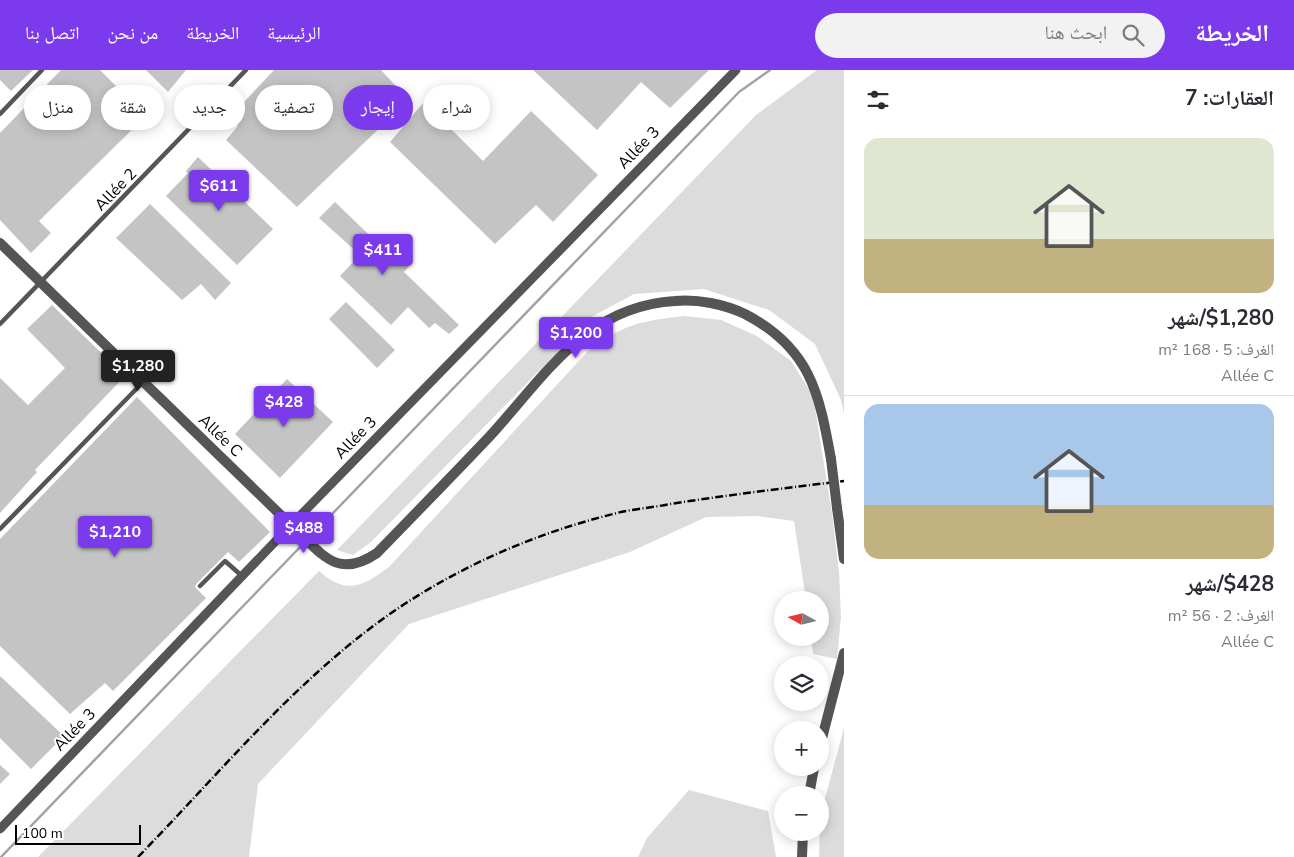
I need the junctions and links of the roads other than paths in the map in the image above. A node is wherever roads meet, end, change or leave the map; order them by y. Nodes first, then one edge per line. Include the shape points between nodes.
1 (42, 70) edge
2 (246, 70) edge
3 (736, 70) edge
4 (0, 114) edge
5 (0, 243) edge
6 (41, 283) junction
7 (0, 324) edge
8 (144, 381) junction
9 (294, 527) junction
10 (0, 529) edge
11 (844, 559) edge
12 (242, 576) junction
13 (200, 586) dead end
14 (844, 653) edge
15 (826, 721) edge
16 (0, 829) edge
17 (803, 841) edge
18 (802, 857) edge

1 - 4 lane
2 - 6 lane, Allée 2
3 - 9 street, Allée 3
5 - 6 street, Allée C
6 - 7 lane, Allée 2
6 - 8 street, Allée C
8 - 9 street, Allée C
8 - 10 lane
9 - 11 street, Allée C, bridge via 330,560 354,565 377,553 591,328 632,308 684,300 738,310 777,336 807,370 822,410
9 - 12 street, Allée 3
12 - 13 lane via 225,561
12 - 16 street, Allée 3
14 - 15 street
17 - 18 street

